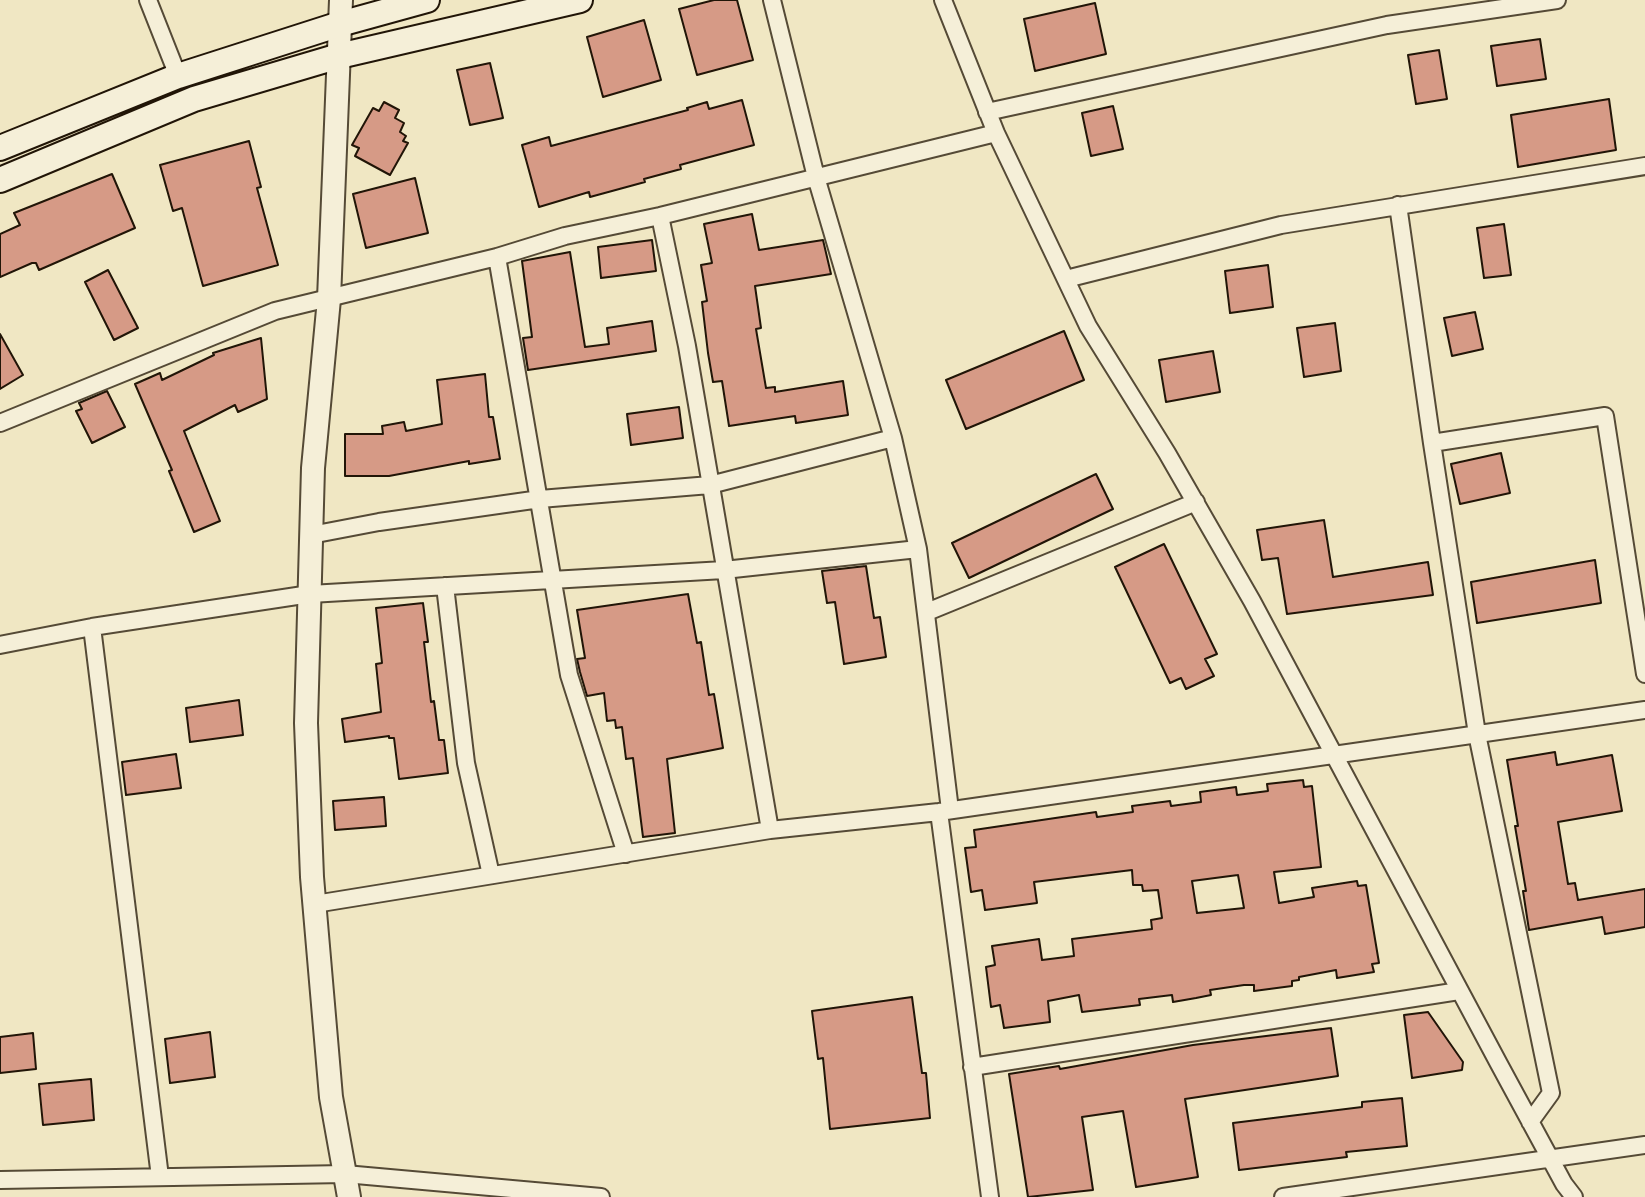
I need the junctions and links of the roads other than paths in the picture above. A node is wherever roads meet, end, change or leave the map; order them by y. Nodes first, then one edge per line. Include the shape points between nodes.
1 (148, 0) edge
2 (427, 0) edge
3 (580, 0) edge
4 (772, 0) edge
5 (943, 0) edge
6 (1557, 0) edge
7 (341, 12) edge
8 (339, 56) junction
9 (178, 76) junction
10 (987, 112) junction
11 (996, 133) junction
12 (0, 148) edge
13 (1645, 166) edge
14 (816, 177) junction
15 (0, 180) edge
16 (1398, 205) junction
17 (660, 216) junction
18 (497, 257) junction
19 (1066, 279) junction
20 (329, 299) junction
21 (0, 423) edge
22 (893, 438) junction
23 (1432, 443) junction
24 (710, 485) junction
25 (540, 499) junction
26 (1196, 502) junction
27 (311, 535) junction
28 (918, 549) junction
29 (724, 570) junction
30 (553, 579) junction
31 (445, 586) junction
32 (310, 594) junction
33 (927, 612) junction
34 (92, 627) junction
35 (0, 645) edge
36 (1645, 674) edge
37 (1645, 710) edge
38 (1477, 734) junction
39 (1334, 755) junction
40 (944, 811) junction
41 (770, 830) junction
42 (626, 854) junction
43 (491, 875) junction
44 (315, 904) junction
45 (1459, 991) junction
46 (972, 1067) junction
47 (1530, 1122) junction
48 (1645, 1145) edge
49 (1549, 1158) junction
50 (345, 1174) junction
51 (160, 1177) junction
52 (0, 1180) edge
53 (349, 1197) edge
54 (601, 1197) edge
55 (990, 1197) edge
56 (1283, 1197) edge
57 (1574, 1197) edge

1 - 9 street
2 - 7 main road
3 - 8 main road
4 - 14 street
5 - 10 street
6 - 10 street via 1387,25
7 - 8 street
7 - 9 main road
8 - 15 main road via 194,99
8 - 20 street
9 - 12 main road
10 - 11 street
11 - 14 street
11 - 19 street
13 - 16 street
14 - 17 street
14 - 22 street
16 - 19 street via 1281,225
16 - 23 street
17 - 18 street
17 - 24 street
18 - 20 street
18 - 25 street
19 - 26 street via 1088,326
20 - 21 street via 275,311
20 - 27 street
22 - 24 street
22 - 28 street
23 - 36 street via 1605,416
23 - 38 street
24 - 25 street
24 - 29 street
25 - 27 street
25 - 30 street
26 - 33 street
26 - 39 street
27 - 32 street
28 - 29 street
28 - 33 street
29 - 30 street
29 - 41 street
30 - 31 street
30 - 42 street via 569,675
31 - 32 street
31 - 43 street via 466,763
32 - 34 street
32 - 44 street via 306,723
33 - 40 street
34 - 35 street
34 - 51 street
37 - 38 street
38 - 39 street
38 - 47 street via 1551,1093
39 - 40 street
39 - 45 street
40 - 41 street
40 - 46 street
41 - 42 street
42 - 43 street
43 - 44 street
44 - 50 street via 331,1097
45 - 46 street
45 - 47 street
46 - 55 street
47 - 49 street
48 - 49 street
49 - 56 street
49 - 57 street
50 - 51 street
50 - 53 street
50 - 54 street
51 - 52 street

